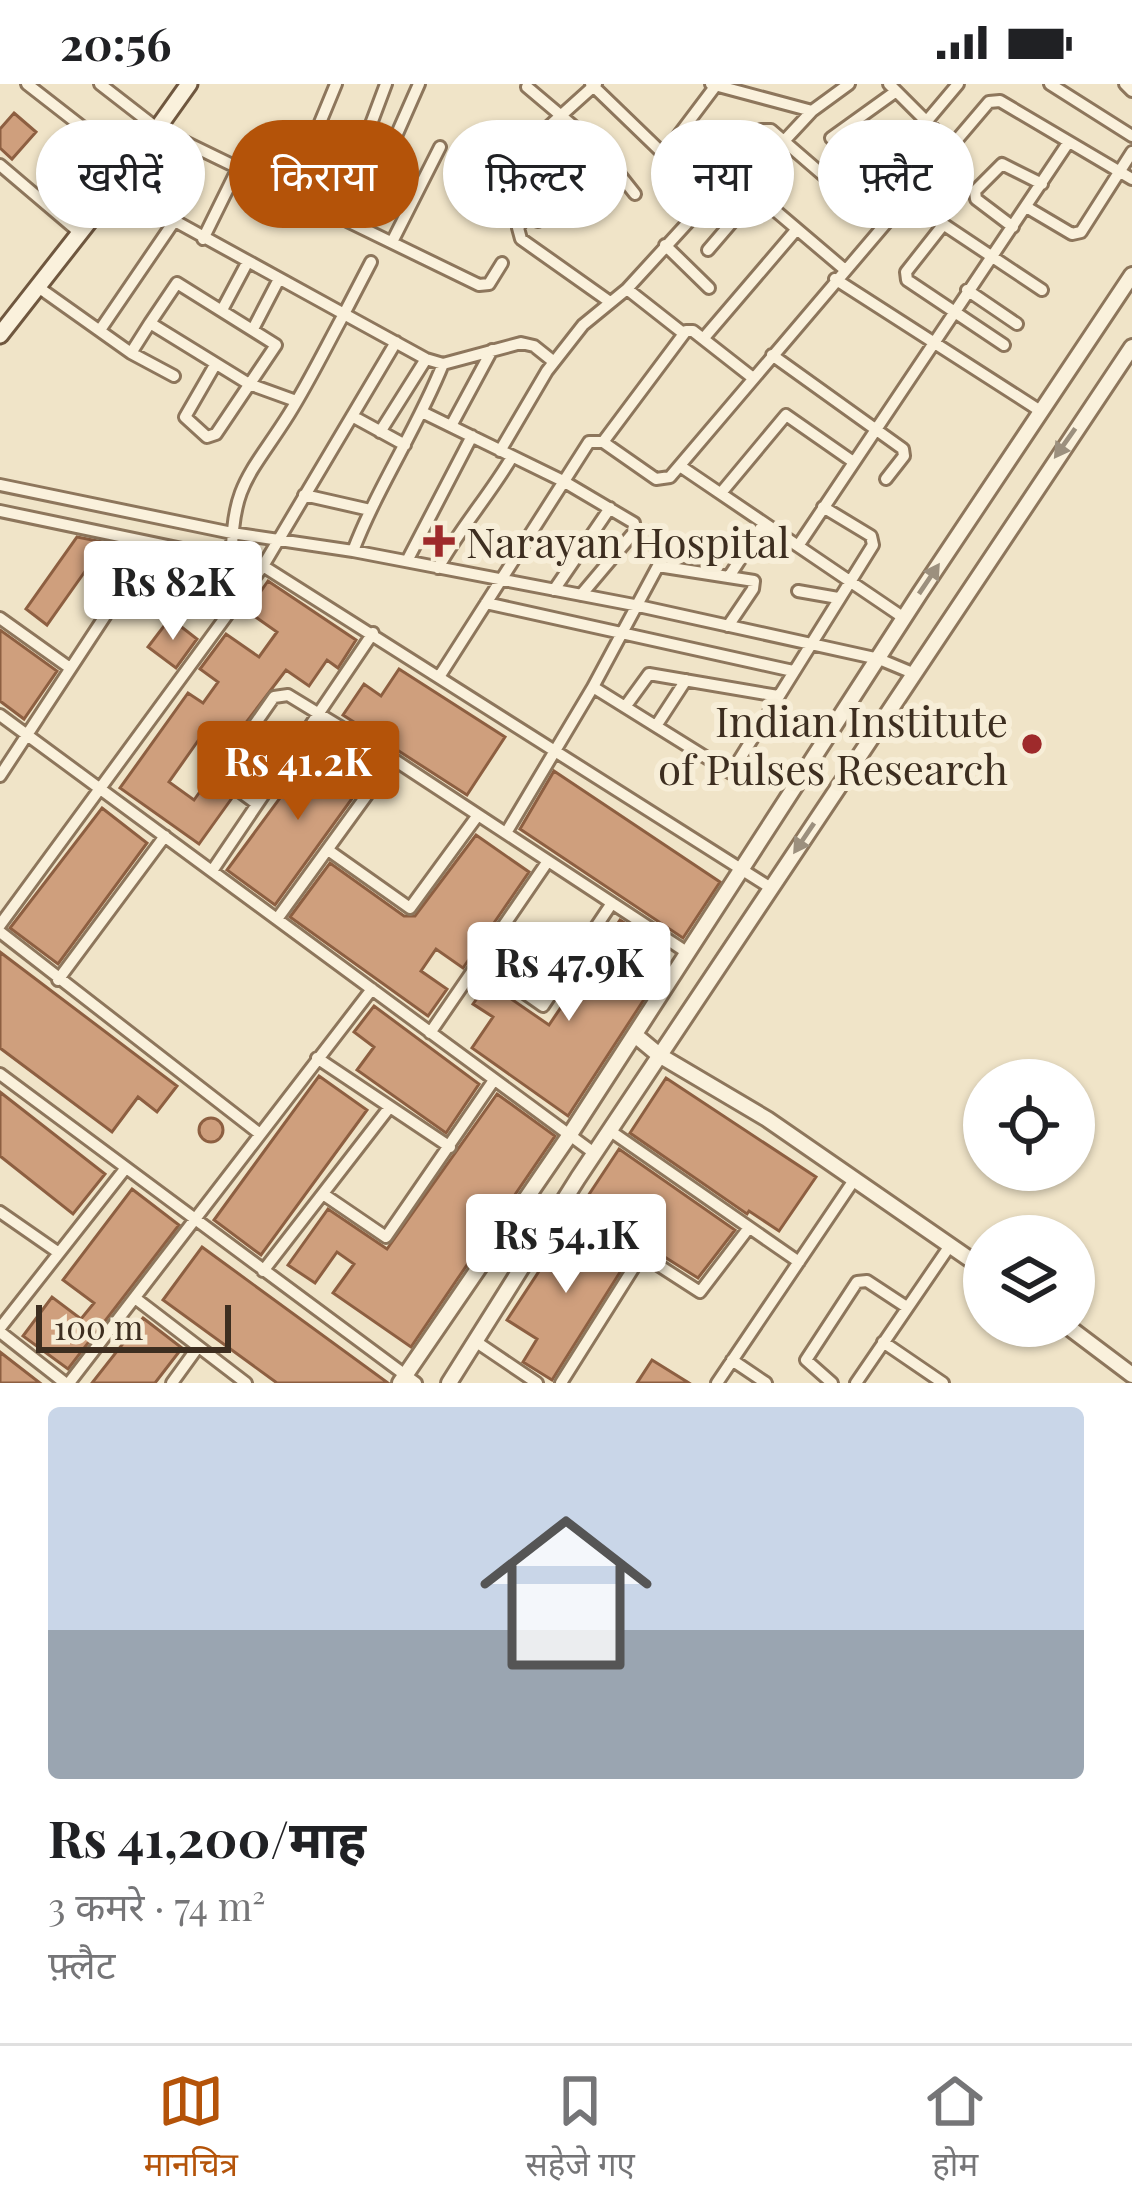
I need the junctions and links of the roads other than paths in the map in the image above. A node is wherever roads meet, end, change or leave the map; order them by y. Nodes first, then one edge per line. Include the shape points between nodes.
1 (27, 84) edge
2 (100, 84) edge
3 (188, 84) edge
4 (336, 84) edge
5 (386, 84) edge
6 (419, 84) edge
7 (849, 84) edge
8 (958, 84) edge
9 (1050, 84) edge
10 (1125, 84) edge
11 (594, 85) edge
12 (715, 85) edge
13 (527, 87) dead end
14 (892, 88) edge
15 (1132, 91) edge
16 (812, 111) junction
17 (561, 115) junction
18 (73, 120) edge
19 (146, 120) edge
20 (164, 120) edge
21 (321, 120) edge
22 (372, 120) edge
23 (403, 120) edge
24 (689, 120) edge
25 (853, 120) edge
26 (924, 120) edge
27 (928, 120) edge
28 (974, 121) edge
29 (794, 130) edge
30 (1132, 136) edge
31 (651, 140) edge
32 (1068, 143) junction
33 (440, 147) dead end
34 (794, 150) edge
35 (1132, 152) edge
36 (0, 165) edge
37 (818, 171) edge
38 (1119, 171) junction
39 (10, 174) junction
40 (1132, 179) edge
41 (1042, 184) junction
42 (0, 185) edge
43 (229, 186) edge
44 (635, 194) dead end
45 (1028, 208) junction
46 (794, 226) edge
47 (1013, 227) junction
48 (84, 228) edge
49 (170, 228) edge
50 (182, 228) edge
51 (363, 228) edge
52 (681, 228) edge
53 (727, 228) edge
54 (878, 228) edge
55 (941, 228) edge
56 (947, 228) edge
57 (797, 229) junction
58 (80, 233) junction
59 (203, 239) junction
60 (392, 242) junction
61 (665, 244) junction
62 (708, 250) dead end
63 (991, 259) junction
64 (371, 262) dead end
65 (502, 262) dead end
66 (247, 263) junction
67 (840, 273) junction
68 (1132, 275) edge
69 (279, 279) junction
70 (38, 287) junction
71 (709, 288) dead end
72 (628, 290) junction
73 (967, 290) junction
74 (1042, 290) dead end
75 (610, 302) junction
76 (222, 310) junction
77 (953, 311) junction
78 (344, 314) junction
79 (150, 323) junction
80 (3, 324) edge
81 (1018, 324) dead end
82 (253, 329) junction
83 (100, 330) junction
84 (683, 333) junction
85 (703, 338) junction
86 (396, 342) junction
87 (932, 343) junction
88 (1004, 345) dead end
89 (1132, 346) edge
90 (492, 350) junction
91 (131, 353) junction
92 (772, 355) junction
93 (426, 359) junction
94 (554, 362) junction
95 (442, 364) junction
96 (215, 365) junction
97 (174, 376) dead end
98 (753, 378) junction
99 (249, 384) junction
100 (296, 401) junction
101 (1042, 412) junction
102 (424, 413) junction
103 (352, 416) junction
104 (451, 426) junction
105 (875, 429) junction
106 (380, 432) junction
107 (472, 436) junction
108 (602, 442) junction
109 (405, 446) junction
110 (506, 454) junction
111 (853, 461) junction
112 (680, 466) junction
113 (886, 479) dead end
114 (562, 482) junction
115 (0, 484) edge
116 (721, 493) junction
117 (304, 495) junction
118 (823, 507) junction
119 (610, 508) junction
120 (370, 510) junction
121 (0, 511) edge
122 (764, 523) junction
123 (232, 533) junction
124 (276, 541) junction
125 (154, 542) junction
126 (799, 546) junction
127 (352, 551) junction
128 (232, 559) junction
129 (407, 561) junction
130 (263, 566) junction
131 (437, 568) junction
132 (730, 575) junction
133 (500, 579) junction
134 (849, 580) junction
135 (554, 590) junction
136 (798, 591) dead end
137 (581, 596) junction
138 (838, 598) junction
139 (486, 603) junction
140 (634, 605) junction
141 (0, 618) edge
142 (904, 618) junction
143 (728, 626) junction
144 (373, 633) junction
145 (621, 635) junction
146 (809, 644) junction
147 (879, 659) junction
148 (70, 668) junction
149 (794, 671) junction
150 (915, 674) junction
151 (440, 677) junction
152 (686, 680) junction
153 (593, 687) junction
154 (778, 696) junction
155 (625, 706) junction
156 (0, 715) edge
157 (319, 715) junction
158 (656, 726) junction
159 (27, 735) junction
160 (554, 750) junction
161 (393, 759) junction
162 (0, 776) edge
163 (102, 789) junction
164 (257, 804) junction
165 (478, 815) junction
166 (506, 833) junction
167 (165, 836) junction
168 (328, 850) junction
169 (548, 861) junction
170 (212, 871) junction
171 (739, 871) junction
172 (771, 888) junction
173 (612, 903) junction
174 (278, 919) junction
175 (0, 928) edge
176 (688, 953) junction
177 (479, 961) junction
178 (58, 980) junction
179 (372, 989) junction
180 (430, 1033) junction
181 (635, 1035) junction
182 (659, 1055) junction
183 (317, 1058) junction
184 (0, 1074) edge
185 (494, 1080) junction
186 (389, 1108) junction
187 (610, 1130) junction
188 (260, 1134) junction
189 (569, 1136) junction
190 (450, 1148) junction
191 (594, 1153) junction
192 (124, 1168) junction
193 (854, 1180) junction
194 (323, 1194) junction
195 (562, 1202) junction
196 (0, 1213) edge
197 (194, 1221) junction
198 (748, 1229) junction
199 (950, 1246) junction
200 (59, 1253) junction
201 (963, 1255) edge
202 (641, 1256) junction
203 (799, 1262) junction
204 (263, 1271) junction
205 (135, 1298) junction
206 (905, 1306) junction
207 (0, 1330) edge
208 (475, 1341) junction
209 (883, 1342) junction
210 (198, 1347) junction
211 (1092, 1347) edge
212 (732, 1360) junction
213 (1127, 1377) edge
214 (407, 1380) edge
215 (68, 1383) edge
216 (172, 1383) edge
217 (246, 1383) edge
218 (448, 1383) edge
219 (537, 1383) edge
220 (561, 1383) edge
221 (717, 1383) edge
222 (766, 1383) edge
223 (832, 1383) edge
224 (856, 1383) edge
225 (943, 1383) edge

1 - 18 street
2 - 19 street
3 - 20 main road
4 - 21 street
5 - 22 street
6 - 23 street
7 - 16 street
8 - 27 street
9 - 30 street
10 - 15 street
11 - 17 street
11 - 31 street
12 - 16 street
12 - 24 street
13 - 17 street
14 - 25 street
14 - 26 street
16 - 29 street
17 - 44 street
17 - 75 street via 496,174 534,216 518,228 521,239
28 - 32 street via 994,100
32 - 38 street
32 - 41 street
33 - 60 street
34 - 37 street
35 - 38 street
36 - 39 street
38 - 40 street
38 - 45 street via 1077,235
39 - 42 street
39 - 58 street
41 - 45 street
41 - 47 street via 1002,164 975,191
43 - 59 street
45 - 47 street
46 - 57 street
47 - 63 street
48 - 58 main road
49 - 83 street
50 - 59 street
51 - 60 street
52 - 61 street
53 - 62 street
54 - 67 street
55 - 77 street via 906,276
56 - 63 street
57 - 67 street
57 - 85 street
58 - 70 main road
59 - 66 street
60 - 65 street via 484,286
61 - 71 street
61 - 72 street
63 - 73 street
63 - 74 street
64 - 78 street
66 - 69 street
66 - 76 street
67 - 87 street
67 - 92 street
68 - 101 street
69 - 78 street
69 - 82 street
70 - 80 main road
70 - 83 street
72 - 75 street
72 - 84 street
73 - 77 street
73 - 81 street
75 - 94 street
76 - 79 street via 177,283
76 - 82 street
77 - 87 street
77 - 88 street
78 - 86 street
78 - 100 street
79 - 91 street
79 - 96 street
82 - 99 street via 276,345
83 - 91 street
84 - 85 street
84 - 108 street
85 - 98 street
86 - 93 street
86 - 103 street
87 - 101 street
87 - 105 street
89 -> 150 street
90 - 94 street via 528,344
90 - 95 street
90 - 104 street
91 - 97 street
92 - 98 street
92 - 105 street
93 - 95 street
93 - 106 street
94 - 110 street
95 - 102 street
96 - 99 street
96 - 99 street via 185,417 207,437
98 - 112 street
99 - 100 street
100 - 123 street via 248,471
142 -> 101 street
102 - 104 street
102 - 109 street
103 - 106 street
103 - 117 street
104 - 107 street
105 - 111 street
105 - 113 street via 904,452
106 - 109 street
107 - 110 street
107 - 129 street
108 - 112 street via 656,479
108 - 114 street via 589,442
109 - 120 street
110 - 114 street
110 - 131 street via 480,509
111 - 116 street via 786,415
111 - 118 street
112 - 116 street
114 - 119 street
114 - 133 street
115 - 123 street
116 - 122 street
117 - 120 street
117 - 124 street
118 - 126 street
118 - 134 street via 874,539
119 - 135 street
119 - 137 street via 635,531
120 - 127 street
121 - 125 street
122 - 126 street
122 - 132 street
123 - 124 street
123 - 128 street
124 - 127 street
124 - 130 street
125 - 128 street
125 - 148 street
126 - 134 street
127 - 129 street
128 - 130 street
129 - 131 street
130 - 144 street
130 - 163 street
131 - 133 street
132 - 140 street via 658,566
132 - 143 street via 754,584
133 - 135 street
133 - 139 street
134 - 138 street
134 - 142 street
135 - 137 street
136 - 138 street
137 - 140 street
138 - 146 street
139 - 145 street
139 - 151 street
140 - 143 street
140 - 145 street
141 - 148 street
142 - 147 street
143 - 146 street
144 - 151 street
144 - 157 street
145 - 149 street
145 - 153 street
146 - 147 street
146 - 149 street
147 - 150 street
147 - 171 street
148 - 159 street
149 - 154 street
150 -> 172 street
151 - 160 street
152 - 154 street
152 - 155 street via 649,674
152 - 158 street
153 - 155 street
153 - 160 street
154 - 158 street via 731,773
155 - 158 street
156 - 159 street
157 - 161 street
157 - 164 street
157 - 164 street via 288,695 274,697 223,770 224,780
159 - 162 street
159 - 163 street
160 - 166 street
160 - 171 street
161 - 165 street
161 - 168 street
163 - 167 street
163 - 175 street
164 - 170 street
165 - 166 street
165 - 168 street via 410,908
166 - 169 street
167 - 170 street
167 - 178 street
168 - 174 street
169 - 173 street
169 - 177 street
170 - 174 street
171 - 172 street
171 - 176 street
172 - 182 street
173 - 176 street
173 - 177 street via 544,1006
174 - 179 street
175 - 178 street
176 - 181 street
177 - 180 street
178 - 188 street
179 - 180 street
179 - 183 street
180 - 185 street
181 - 182 street
181 - 189 street
182 - 187 street
182 - 193 street
183 - 186 street
183 - 188 street
184 - 192 street
185 - 189 street
185 - 190 street
186 - 190 street
186 - 194 street
187 - 191 street
187 - 198 street
188 - 197 street
189 - 191 street
189 - 214 street
190 - 194 street via 386,1237
191 - 195 street
192 - 197 street
192 - 200 street
193 - 199 street
193 - 203 street
194 - 204 street
195 - 202 street
195 - 208 street
196 - 200 street
197 - 204 street
197 - 205 street
198 - 202 street via 700,1292
198 - 203 street
199 - 201 street
199 - 206 street
200 - 207 street
202 - 220 street
203 - 212 street
204 - 214 street
205 - 210 street
205 - 215 street
206 - 209 street
206 - 223 street via 857,1282 806,1360
207 - 215 street
208 - 218 street
208 - 219 street
209 - 224 street
209 - 225 street
210 - 216 street
210 - 217 street
211 - 213 street
212 - 221 street
212 - 222 street

